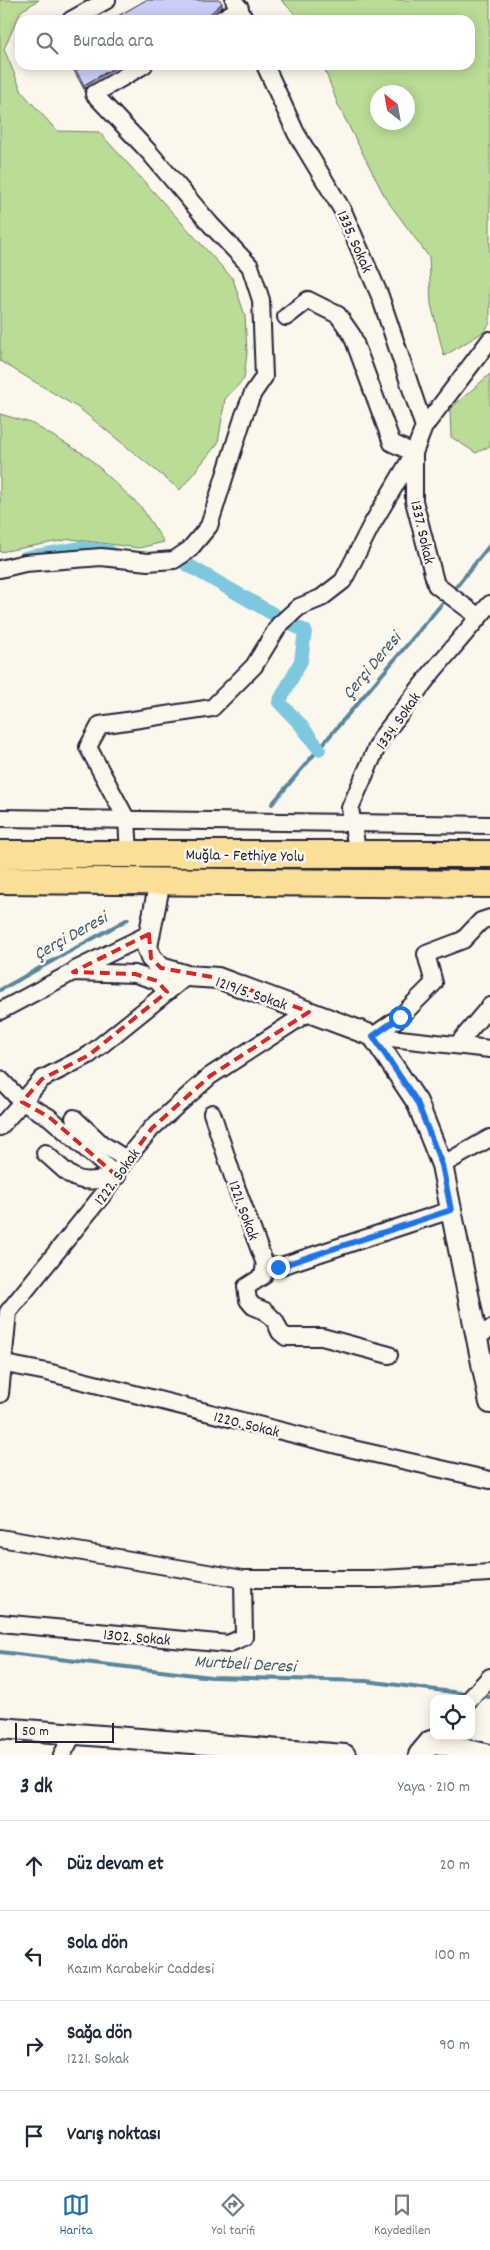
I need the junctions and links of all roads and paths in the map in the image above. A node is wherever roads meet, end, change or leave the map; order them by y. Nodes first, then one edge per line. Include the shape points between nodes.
1 (107, 0) edge
2 (81, 15) edge
3 (135, 70) edge
4 (267, 70) edge
5 (286, 317) dead end
6 (490, 340) edge
7 (424, 427) junction
8 (414, 453) junction
9 (0, 569) edge
10 (490, 604) edge
11 (479, 617) junction
12 (0, 818) edge
13 (127, 820) junction
14 (352, 824) junction
15 (490, 824) edge
16 (129, 853) junction
17 (490, 854) edge
18 (358, 855) junction
19 (1, 857) edge
20 (160, 881) junction
21 (490, 884) edge
22 (490, 918) edge
23 (150, 934) junction
24 (73, 972) junction
25 (187, 976) junction
26 (167, 992) junction
27 (490, 1006) edge
28 (0, 1011) edge
29 (309, 1012) junction
30 (373, 1036) junction
31 (457, 1045) junction
32 (490, 1049) edge
33 (0, 1079) edge
34 (22, 1102) junction
35 (212, 1113) dead end
36 (74, 1118) dead end
37 (0, 1127) edge
38 (490, 1138) edge
39 (45, 1153) dead end
40 (126, 1159) junction
41 (442, 1165) junction
42 (117, 1176) junction
43 (451, 1210) junction
44 (265, 1264) junction
45 (483, 1333) edge
46 (389, 1355) dead end
47 (2, 1364) edge
48 (0, 1394) edge
49 (489, 1399) edge
50 (490, 1480) edge
51 (0, 1538) edge
52 (490, 1573) edge
53 (243, 1579) junction
54 (0, 1623) edge
55 (490, 1677) edge
56 (474, 1695) edge
57 (0, 1728) edge
58 (74, 1733) junction
59 (429, 1744) edge
60 (62, 1755) edge
61 (345, 1755) edge
62 (490, 1755) edge

1 - 2 street
3 - 9 street via 94,94 250,266 261,300 264,377 244,415 209,526 189,550 174,560 157,562 101,557 26,563
4 - 7 street, 1335. Sokak via 296,133 347,219 380,296
5 - 8 street via 308,300 338,315 352,335 392,442
6 - 7 street, 1337. Sokak
7 - 8 street, 1337. Sokak
8 - 11 street, 1337. Sokak via 414,501 436,585
8 - 13 street via 343,581 321,598 299,607 279,625 254,666 212,708 100,725 88,747
10 - 11 street, 1334. Sokak
11 - 14 street, 1334. Sokak via 381,738 350,808
12 - 13 street
13 - 14 street
13 - 16 street
14 - 15 street
14 - 18 street, 1334. Sokak
16 - 18 highway, Muğla - Fethiye Yolu
16 - 19 highway, Muğla - Fethiye Yolu
17 - 18 highway, Muğla - Fethiye Yolu
19 - 20 highway, Muğla - Fethiye Yolu
20 - 21 highway, Muğla - Fethiye Yolu
20 - 23 street, 1219/5. Sokak
22 - 30 street via 482,921 463,940 426,954 434,983 400,1017
23 - 24 street
23 - 25 street, 1219/5. Sokak via 147,947 150,958 161,968
24 - 26 street via 135,974 157,980
24 - 28 street
25 - 26 street
25 - 29 street, 1219/5. Sokak via 218,978
26 - 34 street via 88,1055 42,1079
27 - 31 street
29 - 30 street, 1219/5. Sokak
29 - 40 street, 1222. Sokak via 210,1076 152,1128
30 - 31 street
30 - 41 street via 417,1102
31 - 32 street
33 - 34 street
34 - 37 street
34 - 42 street via 49,1117
35 - 44 street, 1221. Sokak
36 - 40 street via 102,1144
38 - 41 street
39 - 42 street via 76,1179 92,1182
40 - 42 street, 1222. Sokak
41 - 43 street
42 - 47 street, 1222. Sokak via 8,1312
43 - 44 street via 278,1267
43 - 45 street
44 - 46 street via 263,1276 246,1287 248,1300 265,1312 286,1337 322,1337
45 - 49 street
47 - 48 street, 1222. Sokak
47 - 50 street, 1220. Sokak via 47,1372 344,1447
51 - 53 street
52 - 53 street via 381,1579
53 - 54 street, 1302. Sokak via 244,1637 228,1644
55 - 56 street
57 - 58 street
58 - 60 street
58 - 61 street
59 - 62 street

